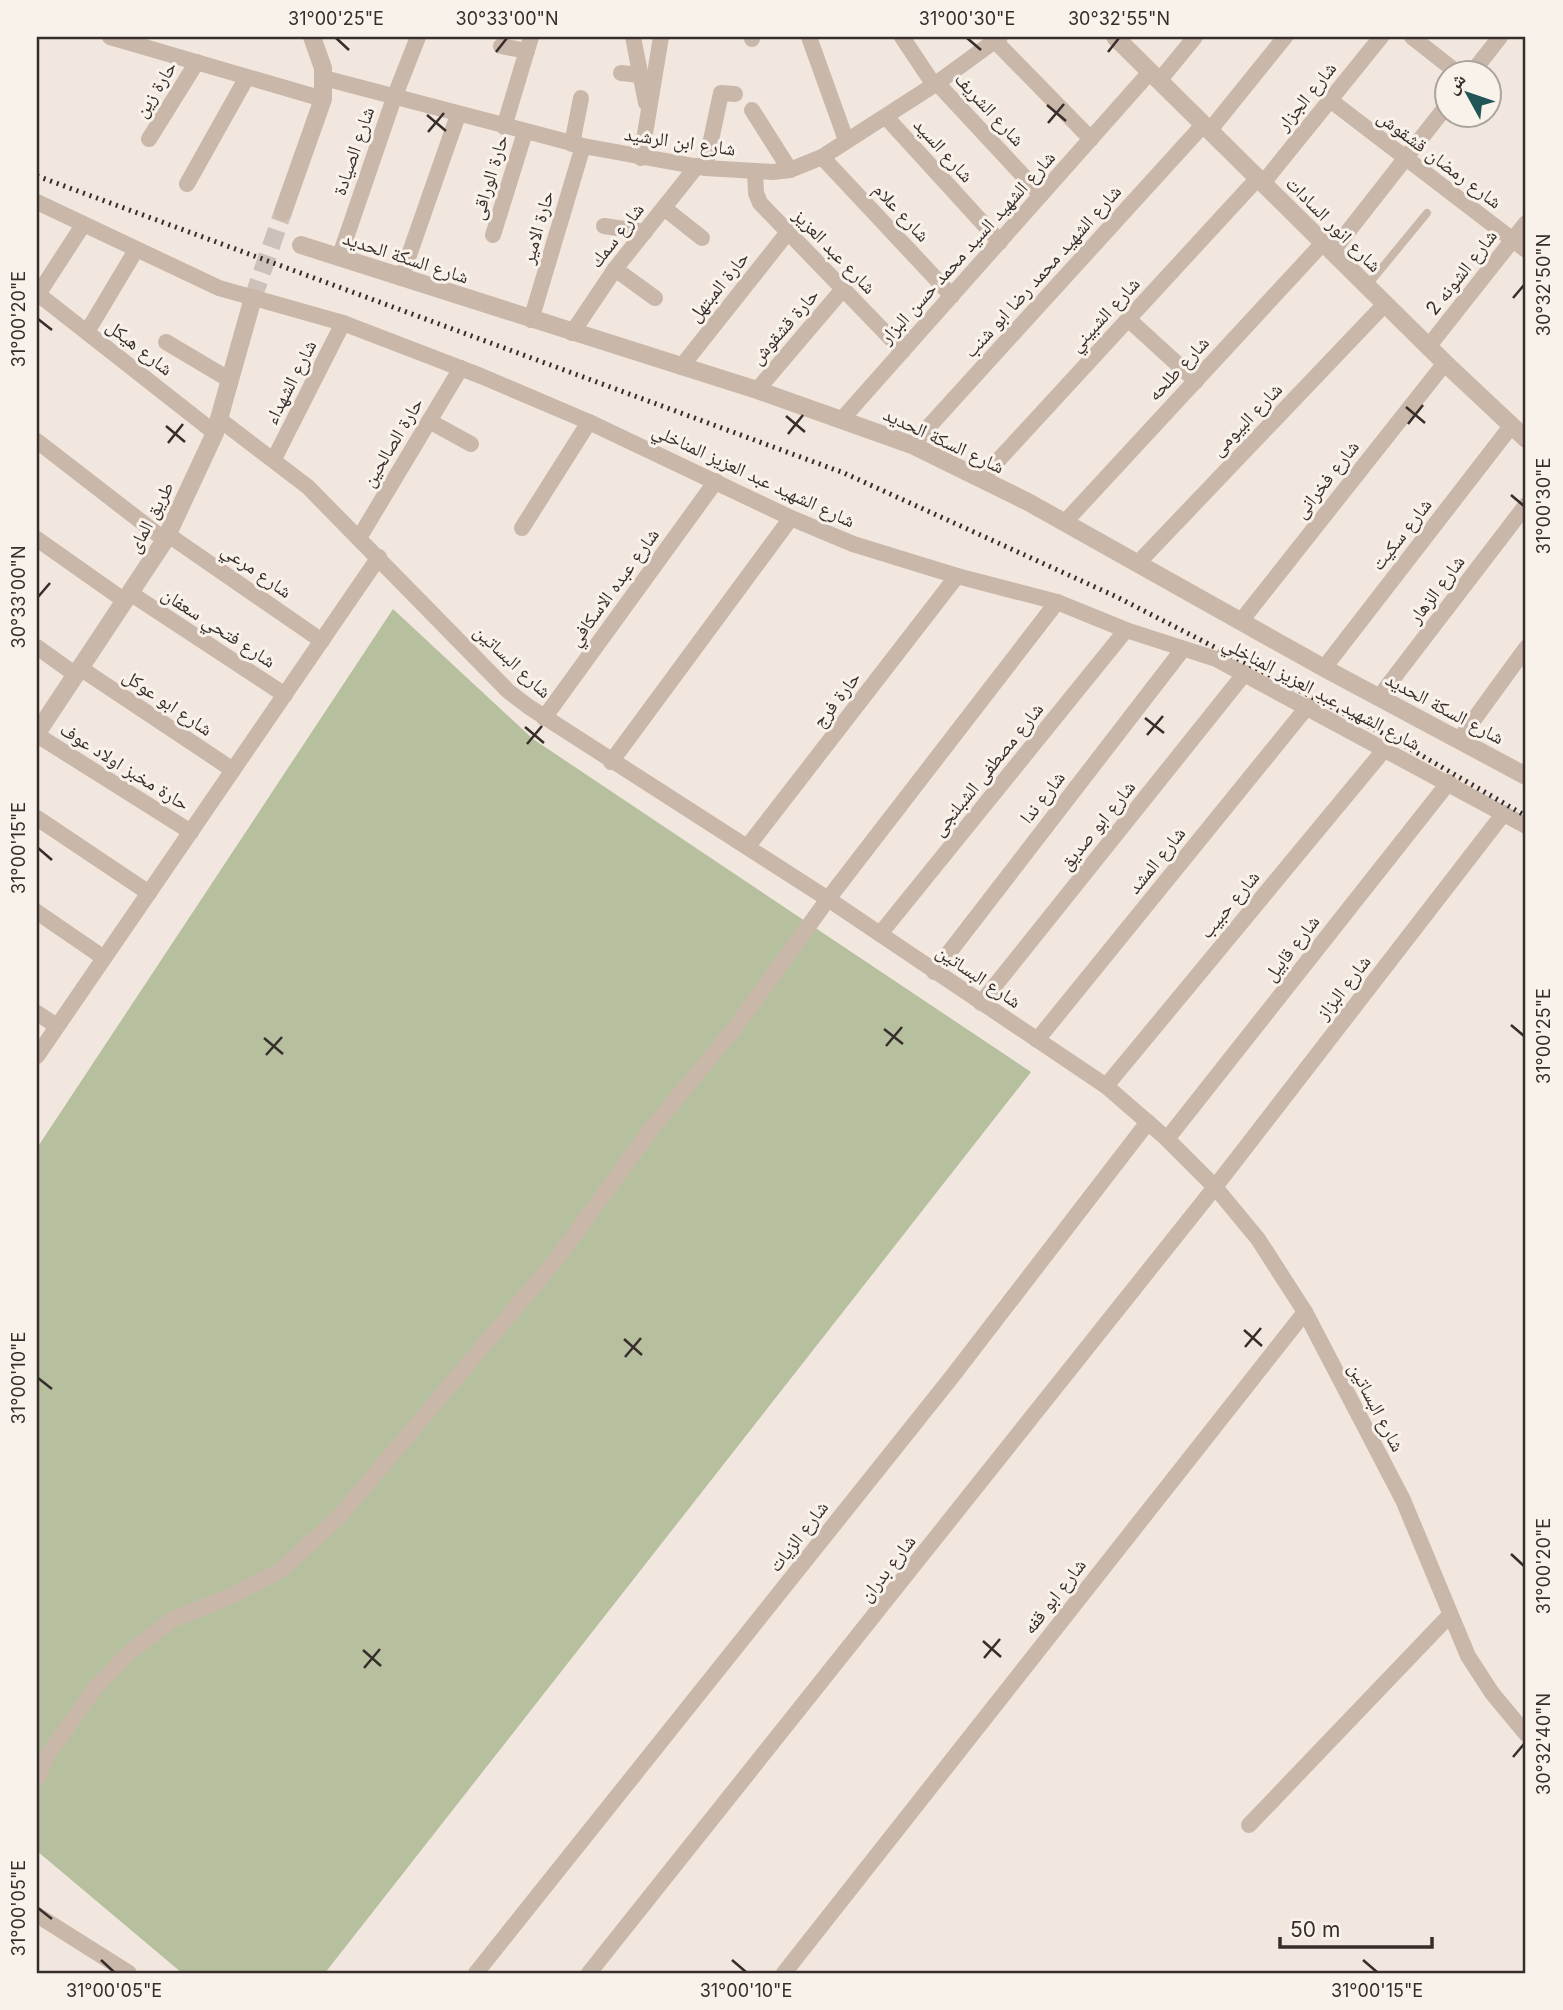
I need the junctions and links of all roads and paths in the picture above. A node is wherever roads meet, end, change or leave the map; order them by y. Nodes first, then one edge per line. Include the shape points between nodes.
1 (110, 37) edge
2 (312, 37) edge
3 (418, 37) edge
4 (633, 37) edge
5 (661, 37) edge
6 (809, 37) edge
7 (902, 37) edge
8 (1115, 37) edge
9 (1195, 37) edge
10 (1285, 37) edge
11 (1381, 37) edge
12 (1412, 37) edge
13 (1500, 37) edge
14 (992, 40) edge
15 (529, 44) edge
16 (501, 46) dead end
17 (1441, 60) edge
18 (1483, 60) edge
19 (197, 62) junction
20 (621, 73) dead end
21 (640, 75) junction
22 (1155, 76) junction
23 (247, 77) junction
24 (324, 78) junction
25 (935, 84) junction
26 (735, 94) dead end
27 (394, 98) junction
28 (581, 98) dead end
29 (323, 99) junction
30 (1330, 100) junction
31 (752, 110) dead end
32 (648, 114) junction
33 (458, 115) junction
34 (886, 117) junction
35 (1434, 121) edge
36 (505, 127) junction
37 (1207, 127) junction
38 (525, 132) junction
39 (149, 139) dead end
40 (1091, 139) junction
41 (846, 141) junction
42 (578, 145) junction
43 (822, 156) junction
44 (640, 158) junction
45 (1404, 159) junction
46 (701, 167) junction
47 (790, 170) junction
48 (755, 172) junction
49 (1260, 180) junction
50 (187, 184) dead end
51 (1041, 195) junction
52 (37, 202) edge
53 (664, 208) junction
54 (283, 212) tunnel mouth
55 (1427, 213) dead end
56 (1526, 223) edge
57 (83, 225) junction
58 (604, 226) dead end
59 (645, 232) junction
60 (788, 232) junction
61 (493, 235) dead end
62 (702, 238) dead end
63 (1000, 242) junction
64 (301, 245) dead end
65 (1520, 245) edge
66 (1327, 247) junction
67 (136, 250) junction
68 (339, 258) junction
69 (615, 269) junction
70 (401, 278) junction
71 (1367, 286) junction
72 (843, 289) junction
73 (38, 295) edge
74 (952, 296) junction
75 (253, 298) junction
76 (655, 298) dead end
77 (1385, 304) junction
78 (1128, 319) junction
79 (531, 320) junction
80 (343, 323) junction
81 (87, 332) junction
82 (572, 333) junction
83 (166, 342) dead end
84 (1428, 347) junction
85 (903, 351) junction
86 (1445, 363) junction
87 (681, 367) junction
88 (461, 368) junction
89 (230, 380) junction
90 (1196, 381) junction
91 (757, 390) junction
92 (843, 418) junction
93 (429, 421) junction
94 (589, 422) junction
95 (1512, 425) junction
96 (217, 426) junction
97 (1526, 439) edge
98 (37, 441) edge
99 (471, 444) dead end
100 (912, 445) junction
101 (274, 459) junction
102 (981, 479) junction
103 (716, 481) junction
104 (1526, 505) edge
105 (790, 518) junction
106 (1065, 523) junction
107 (522, 528) dead end
108 (166, 537) junction
109 (359, 538) junction
110 (37, 539) edge
111 (379, 558) junction
112 (1138, 563) junction
113 (957, 576) junction
114 (127, 597) junction
115 (1057, 602) junction
116 (1241, 621) junction
117 (1126, 630) junction
118 (322, 640) junction
119 (37, 647) edge
120 (1526, 648) edge
121 (1182, 649) junction
122 (1324, 668) junction
123 (78, 672) junction
124 (1245, 673) junction
125 (285, 695) junction
126 (1379, 697) junction
127 (1308, 706) junction
128 (544, 718) junction
129 (37, 734) edge
130 (1459, 740) junction
131 (1384, 750) junction
132 (611, 762) junction
133 (233, 771) junction
134 (1526, 776) edge
135 (1448, 782) junction
136 (1504, 813) junction
137 (37, 818) edge
138 (1526, 825) edge
139 (191, 832) junction
140 (748, 846) junction
141 (149, 893) junction
142 (828, 899) junction
143 (37, 912) edge
144 (880, 934) junction
145 (104, 958) junction
146 (934, 972) junction
147 (981, 1003) junction
148 (37, 1013) edge
149 (57, 1026) junction
150 (1037, 1040) junction
151 (37, 1056) edge
152 (1106, 1086) junction
153 (1149, 1122) junction
154 (1167, 1139) junction
155 (1215, 1187) junction
156 (1305, 1312) junction
157 (1449, 1616) junction
158 (1526, 1734) edge
159 (37, 1778) edge
160 (1249, 1825) dead end
161 (37, 1915) edge
162 (130, 1973) edge
163 (475, 1973) edge
164 (589, 1973) edge
165 (784, 1973) edge

1 - 19 street
2 - 24 street
3 - 27 street, شارع الصيادة
4 - 21 street
5 - 32 street
6 - 41 street
7 - 25 street, شارع الشريف
8 - 22 street, شارع انور السادات
9 - 22 street, شارع الشهيد السيد محمد حسن البزار
10 - 37 street, شارع الشهيد محمد رضا ابو شنب
11 - 30 street, شارع الجزار
12 - 17 street
13 - 18 street
14 - 25 street, شارع ابن الرشيد
14 - 40 street
15 - 16 street
15 - 36 street
19 - 23 street
19 - 39 street, حارة زين
20 - 21 street
21 - 32 street
22 - 37 street, شارع انور السادات
22 - 40 street, شارع الشهيد السيد محمد حسن البزار
23 - 29 street
23 - 50 street
24 - 27 street, شارع ابن الرشيد
24 - 29 street
25 - 34 street, شارع ابن الرشيد
25 - 51 street, شارع الشريف
26 - 46 street via 721,93
27 - 33 street, شارع ابن الرشيد
27 - 68 street, شارع الصيادة
28 - 42 street, حارة الامير
29 - 54 street
30 - 45 street, شارع رمضان قشقوش
30 - 49 street, شارع الجزار
31 - 47 street
32 - 44 street
33 - 36 street, شارع ابن الرشيد
33 - 70 street
34 - 41 street, شارع ابن الرشيد
34 - 63 street, شارع السيد
35 - 45 street, شارع طلحه
36 - 38 street, شارع ابن الرشيد
37 - 49 street, شارع انور السادات
37 - 100 street, شارع الشهيد محمد رضا ابو شنب
38 - 42 street, شارع ابن الرشيد
38 - 61 street, حارة الوراقى
40 - 51 street, شارع الشهيد السيد محمد حسن البزار
41 - 43 street, شارع ابن الرشيد
42 - 44 street, شارع ابن الرشيد
42 - 79 street, حارة الامير
43 - 47 street, شارع ابن الرشيد
43 - 74 street, شارع علام
44 - 46 street, شارع ابن الرشيد
45 - 65 street, شارع رمضان قشقوش
45 - 66 street, شارع طلحه
46 - 48 street, شارع ابن الرشيد
46 - 53 street, شارع سمك
47 - 48 street, شارع ابن الرشيد
48 - 60 street, شارع عبد العزيز via 760,203
49 - 66 street, شارع انور السادات
49 - 78 street, شارع الشبيني
51 - 63 street, شارع الشهيد السيد محمد حسن البزار
52 - 57 street, شارع الشهيد عبد العزيز المناخلي
53 - 59 street, شارع سمك
53 - 62 street
55 - 71 lane
56 - 65 street, شارع الشونه 2
57 - 67 street, شارع الشهيد عبد العزيز المناخلي
57 - 73 street
58 - 59 street
59 - 69 street, شارع سمك
60 - 72 street, شارع عبد العزيز
60 - 87 street, حارة المبتهل
63 - 74 street, شارع الشهيد السيد محمد حسن البزار
64 - 68 street, شارع السكة الحديد
65 - 84 street, شارع الشونه 2
66 - 71 street, شارع انور السادات
66 - 90 street, شارع طلحه
67 - 75 street, شارع الشهيد عبد العزيز المناخلي via 219,288
67 - 81 street
68 - 70 street, شارع السكة الحديد
69 - 76 street
69 - 82 street, شارع سمك
70 - 79 street, شارع السكة الحديد
71 - 77 street, شارع انور السادات
72 - 85 street, شارع عبد العزيز
72 - 91 street, حارة قشقوش
73 - 81 street, شارع هيكل
74 - 85 street, شارع الشهيد السيد محمد حسن البزار
75 - 80 street, شارع الشهيد عبد العزيز المناخلي
75 - 89 street, طريق الماى
77 - 84 street, شارع انور السادات
77 - 112 street, شارع البيومى
78 - 90 street
78 - 102 street, شارع الشبيني
79 - 82 street, شارع السكة الحديد
80 - 88 street, شارع الشهيد عبد العزيز المناخلي
80 - 101 street, شارع الشهداء
81 - 96 street, شارع هيكل
82 - 87 street, شارع السكة الحديد
83 - 89 street
84 - 86 street, شارع انور السادات
85 - 92 street, شارع الشهيد السيد محمد حسن البزار
86 - 95 street, شارع انور السادات
86 - 116 street, شارع فخرانى
87 - 91 street, شارع السكة الحديد
88 - 93 street, حارة الصالحين
88 - 94 street, شارع الشهيد عبد العزيز المناخلي
89 - 96 street, طريق الماى
90 - 106 street, شارع طلحه
91 - 92 street, شارع السكة الحديد
92 - 100 street, شارع السكة الحديد
93 - 99 street
93 - 109 street, حارة الصالحين
94 - 103 street, شارع الشهيد عبد العزيز المناخلي
94 - 107 street
95 - 97 street, شارع انور السادات
95 - 122 street, شارع سكيت
96 - 101 street, شارع البساتين
96 - 108 street, طريق الماى
98 - 108 street, شارع مرعي
100 - 102 street, شارع السكة الحديد
101 - 109 street, شارع البساتين
102 - 106 street, شارع السكة الحديد
103 - 105 street, شارع الشهيد عبد العزيز المناخلي
103 - 128 street, شارع عبده الاسكافي
104 - 126 street, شارع الزهار
105 - 113 street, شارع الشهيد عبد العزيز المناخلي via 853,544
105 - 132 street
106 - 112 street, شارع السكة الحديد
108 - 114 street, طريق الماى
108 - 118 street, شارع مرعي
109 - 111 street, شارع البساتين
110 - 114 street, شارع فتحي سعفان
111 - 118 street
111 - 128 street, شارع البساتين via 508,691
112 - 116 street, شارع السكة الحديد
113 - 115 street, شارع الشهيد عبد العزيز المناخلي
113 - 140 street, حارة فرج
114 - 123 street, طريق الماى
114 - 125 street, شارع فتحي سعفان
115 - 117 street, شارع الشهيد عبد العزيز المناخلي
115 - 142 street
116 - 122 street, شارع السكة الحديد
117 - 121 street, شارع الشهيد عبد العزيز المناخلي
117 - 144 street, شارع مصطفى الشبلنجى
118 - 125 street
119 - 123 street, شارع ابو عوكل
120 - 130 street
121 - 124 street, شارع الشهيد عبد العزيز المناخلي
121 - 146 street, شارع ندا
122 - 126 street, شارع السكة الحديد
123 - 129 street, طريق الماى
123 - 133 street, شارع ابو عوكل
124 - 127 street, شارع الشهيد عبد العزيز المناخلي
124 - 147 street, شارع ابو صديق
125 - 133 street
126 - 130 street, شارع السكة الحديد
127 - 131 street, شارع الشهيد عبد العزيز المناخلي
127 - 150 street, شارع المشد
128 - 132 street, شارع البساتين
129 - 139 street, حارة مخبز اولاد عوف
130 - 134 street, شارع السكة الحديد
131 - 135 street, شارع الشهيد عبد العزيز المناخلي
131 - 152 street, شارع حبيب
132 - 140 street, شارع البساتين
133 - 139 street
135 - 136 street, شارع الشهيد عبد العزيز المناخلي
135 - 154 street, شارع قابيل
136 - 138 street, شارع الشهيد عبد العزيز المناخلي
136 - 155 street, شارع البزاز
137 - 141 street
139 - 141 street
140 - 142 street, شارع البساتين
141 - 145 street
142 - 144 street, شارع البساتين
142 - 159 street via 559,1256 339,1517 281,1570 172,1620 131,1651 95,1688 47,1756
143 - 145 street
144 - 146 street, شارع البساتين
145 - 149 street
146 - 147 street, شارع البساتين
147 - 150 street, شارع البساتين
148 - 149 street
149 - 151 street
150 - 152 street, شارع البساتين
152 - 153 street, شارع البساتين
153 - 154 street, شارع البساتين
153 - 163 street, شارع الزيات
154 - 155 street, شارع البساتين
155 - 156 street, شارع البساتين via 1258,1239
155 - 164 street, شارع بدران
156 - 157 street, شارع البساتين via 1404,1500
156 - 165 street, شارع ابو قفه
157 - 158 street, شارع البساتين via 1479,1675
157 - 160 street
161 - 162 street

